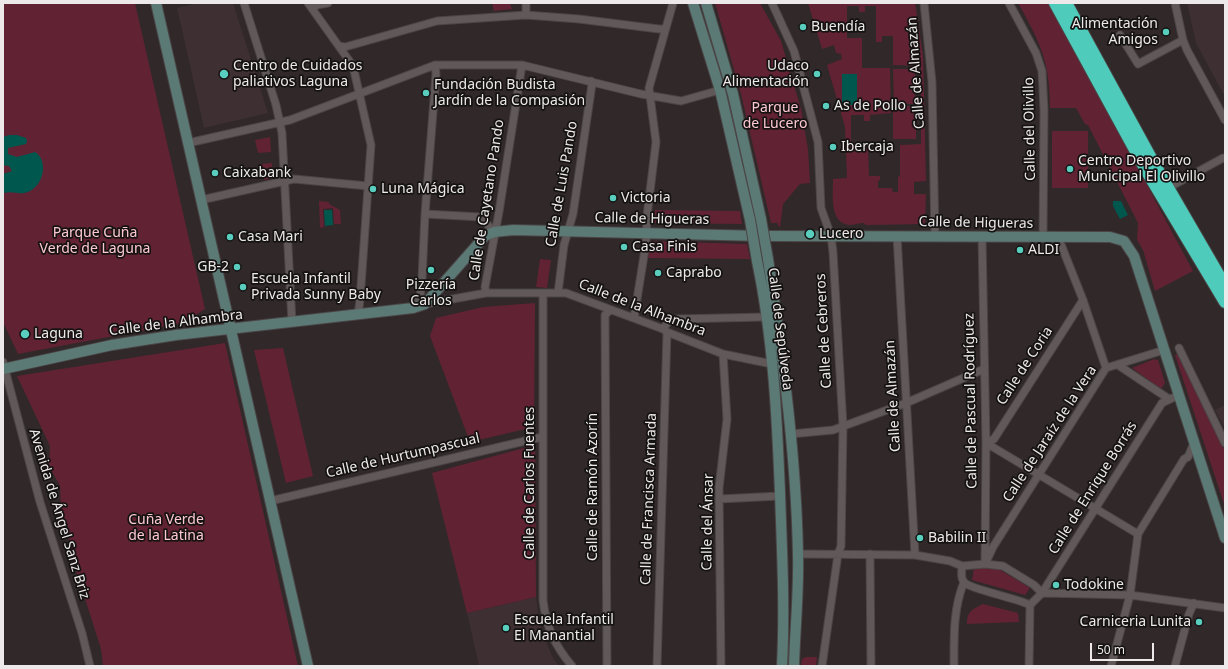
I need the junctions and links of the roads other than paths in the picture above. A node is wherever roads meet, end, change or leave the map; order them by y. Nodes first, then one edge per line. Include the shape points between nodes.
1 (156, 3) edge
2 (244, 3) edge
3 (308, 3) edge
4 (328, 3) edge
5 (526, 3) edge
6 (673, 3) edge
7 (693, 3) edge
8 (706, 3) edge
9 (772, 3) edge
10 (924, 3) edge
11 (1009, 3) edge
12 (1055, 3) edge
13 (1066, 3) edge
14 (1175, 3) edge
15 (313, 10) junction
16 (526, 15) junction
17 (665, 29) junction
18 (1120, 34) dead end
19 (1183, 40) junction
20 (339, 46) junction
21 (435, 65) junction
22 (522, 65) junction
23 (591, 81) junction
24 (720, 90) junction
25 (359, 93) junction
26 (650, 96) junction
27 (1225, 120) edge
28 (280, 123) junction
29 (188, 142) junction
30 (1223, 158) dead end
31 (284, 180) junction
32 (368, 186) junction
33 (1168, 188) junction
34 (201, 200) junction
35 (425, 214) junction
36 (569, 231) junction
37 (494, 232) junction
38 (646, 232) junction
39 (831, 236) junction
40 (897, 236) junction
41 (935, 237) junction
42 (982, 237) junction
43 (1058, 237) junction
44 (1043, 238) junction
45 (1225, 286) edge
46 (486, 293) junction
47 (543, 293) junction
48 (558, 293) junction
49 (1083, 300) junction
50 (1225, 302) edge
51 (425, 304) junction
52 (413, 308) junction
53 (610, 310) junction
54 (358, 315) junction
55 (766, 317) junction
56 (634, 318) junction
57 (292, 322) junction
58 (231, 330) junction
59 (665, 330) junction
60 (1180, 348) dead end
61 (1164, 350) junction
62 (723, 354) junction
63 (772, 364) junction
64 (1118, 365) junction
65 (4, 367) edge
66 (1106, 368) junction
67 (984, 369) junction
68 (1179, 395) junction
69 (1168, 399) junction
70 (906, 403) junction
71 (843, 426) junction
72 (791, 434) junction
73 (542, 437) junction
74 (1225, 442) edge
75 (986, 443) junction
76 (1194, 443) junction
77 (1039, 476) junction
78 (780, 496) junction
79 (720, 499) junction
80 (270, 501) junction
81 (1096, 509) junction
82 (1138, 534) junction
83 (1225, 538) edge
84 (798, 554) junction
85 (838, 554) junction
86 (870, 554) junction
87 (915, 555) junction
88 (985, 564) junction
89 (962, 566) junction
90 (964, 582) junction
91 (1042, 593) junction
92 (1130, 596) junction
93 (1194, 603) junction
94 (1030, 604) junction
95 (1225, 604) edge
96 (1213, 606) junction
97 (1225, 608) edge
98 (822, 665) edge
99 (90, 666) edge
100 (308, 666) edge
101 (572, 666) edge
102 (607, 666) edge
103 (657, 666) edge
104 (721, 666) edge
105 (782, 666) edge
106 (794, 666) edge
107 (871, 666) edge
108 (954, 666) edge
109 (1029, 666) edge
110 (1111, 666) edge
111 (1175, 666) edge

1 - 29 street
2 - 28 street
3 - 15 street
4 - 15 street via 316,5
5 - 16 street
6 - 17 street
7 - 24 street, Calle de Sepúlveda
8 - 72 street, Calle de Sepúlveda, bridge via 733,94 761,219
9 - 39 street, Calle de Cebreros via 794,51 818,142 821,208
10 - 41 street, Calle de Almazán via 932,82
11 - 44 street, Calle del Olivillo via 1036,53 1042,71
12 - 50 highway via 1146,170
13 - 33 highway
14 - 19 street
15 - 20 street
16 - 17 street
16 - 20 street via 437,22 345,47
17 - 26 street via 649,88
18 - 19 street via 1138,64
19 - 27 street
20 - 25 street via 353,66
21 - 22 street
21 - 25 street
21 - 35 street
22 - 23 street
22 - 37 street, Calle de Cayetano Pando
23 - 26 street
23 - 36 street, Calle de Luis Pando
24 - 26 street via 681,101
24 - 55 street, Calle de Sepúlveda, bridge via 750,220
25 - 28 street
25 - 32 street via 371,145
26 - 38 street via 656,142
28 - 29 street
28 - 31 street
29 - 34 street
30 - 33 street
31 - 32 street
31 - 34 street
31 - 57 street
32 - 54 street
33 - 45 highway
34 - 58 street
35 - 37 street via 481,217
35 - 52 street via 420,298
36 - 37 street, Calle de Higueras
36 - 38 street, Calle de Higueras
36 - 48 street, Calle de Luis Pando via 564,244
37 - 46 street, Calle de Cayetano Pando
37 - 51 street via 485,236
38 - 39 street, Calle de Higueras
38 - 56 street
39 - 40 street, Calle de Higueras
39 - 71 street, Calle de Cebreros
40 - 41 street, Calle de Higueras
40 - 70 street, Calle de Almazán
41 - 42 street, Calle de Higueras
42 - 44 street, Calle de Higueras
42 - 67 street, Calle de Pascual Rodríguez
43 - 44 street, Calle de Higueras
43 - 49 street
43 - 61 street, Calle de Higueras via 1110,237 1124,241 1134,256
46 - 47 street, Calle de la Alhambra
46 - 51 street, Calle de la Alhambra
47 - 48 street, Calle de la Alhambra
47 - 73 street, Calle de Carlos Fuentes
48 - 53 street, Calle de la Alhambra via 566,293
49 - 66 street
49 - 75 street, Calle de Coria via 994,439
51 - 52 street, Calle de la Alhambra
52 - 54 street, Calle de la Alhambra
53 - 56 street, Calle de la Alhambra
53 - 102 street, Calle de Ramón Azorín via 605,314
54 - 57 street, Calle de la Alhambra
55 - 59 street via 676,319 668,322
55 - 63 street, Calle de Sepúlveda
56 - 59 street, Calle de la Alhambra
57 - 58 street, Calle de la Alhambra
58 - 65 street, Calle de la Alhambra via 112,344
58 - 80 street
59 - 62 street, Calle de la Alhambra
59 - 103 street, Calle de Francisca Armada
60 - 74 street
61 - 64 street, Calle de Jaraíz de la Vera
61 - 68 street, Calle de Higueras
62 - 63 street, Calle de la Alhambra
62 - 79 street, Calle del Ánsar via 727,420
63 - 78 street, Calle de Sepúlveda
64 - 66 street, Calle de Jaraíz de la Vera
64 - 69 street
65 - 99 street, Avenida de Ángel Sanz Briz via 40,502
66 - 77 street, Calle de Jaraíz de la Vera
67 - 70 street
67 - 75 street, Calle de Pascual Rodríguez
68 - 69 street
68 - 76 street, Calle de Higueras
69 - 81 street, Calle de Enrique Borrás via 1162,403
70 - 71 street
70 - 87 street, Calle de Almazán
71 - 72 street via 833,430
71 - 85 street, Calle de Cebreros via 841,546
72 - 84 street, Calle de Sepúlveda
73 - 80 street, Calle de Hurtumpascual
73 - 101 street, Calle de Carlos Fuentes via 544,614 553,641
75 - 77 street
75 - 88 street, Calle de Pascual Rodríguez
76 - 82 street via 1188,457 1184,459
76 - 83 street, Calle de Higueras
77 - 81 street
77 - 88 street, Calle de Jaraíz de la Vera via 993,547
78 - 79 street
78 - 105 street, Calle de Sepúlveda via 784,567
79 - 104 street, Calle del Ánsar
80 - 100 street
81 - 82 street
81 - 91 street, Calle de Enrique Borrás
82 - 92 street
84 - 85 street
84 - 106 street, Calle de Sepúlveda
85 - 86 street
85 - 98 street, Calle de Cebreros
86 - 87 street
86 - 107 street
87 - 89 street via 950,561
88 - 89 street
88 - 91 street via 1003,566 1034,585
89 - 90 street via 961,575
90 - 94 street via 972,589 994,592
90 - 108 street via 958,597
91 - 92 street
91 - 94 street, Calle de Enrique Borrás
92 - 93 street
92 - 110 street
93 - 96 street
93 - 111 street
94 - 109 street
95 - 96 street
96 - 97 street

